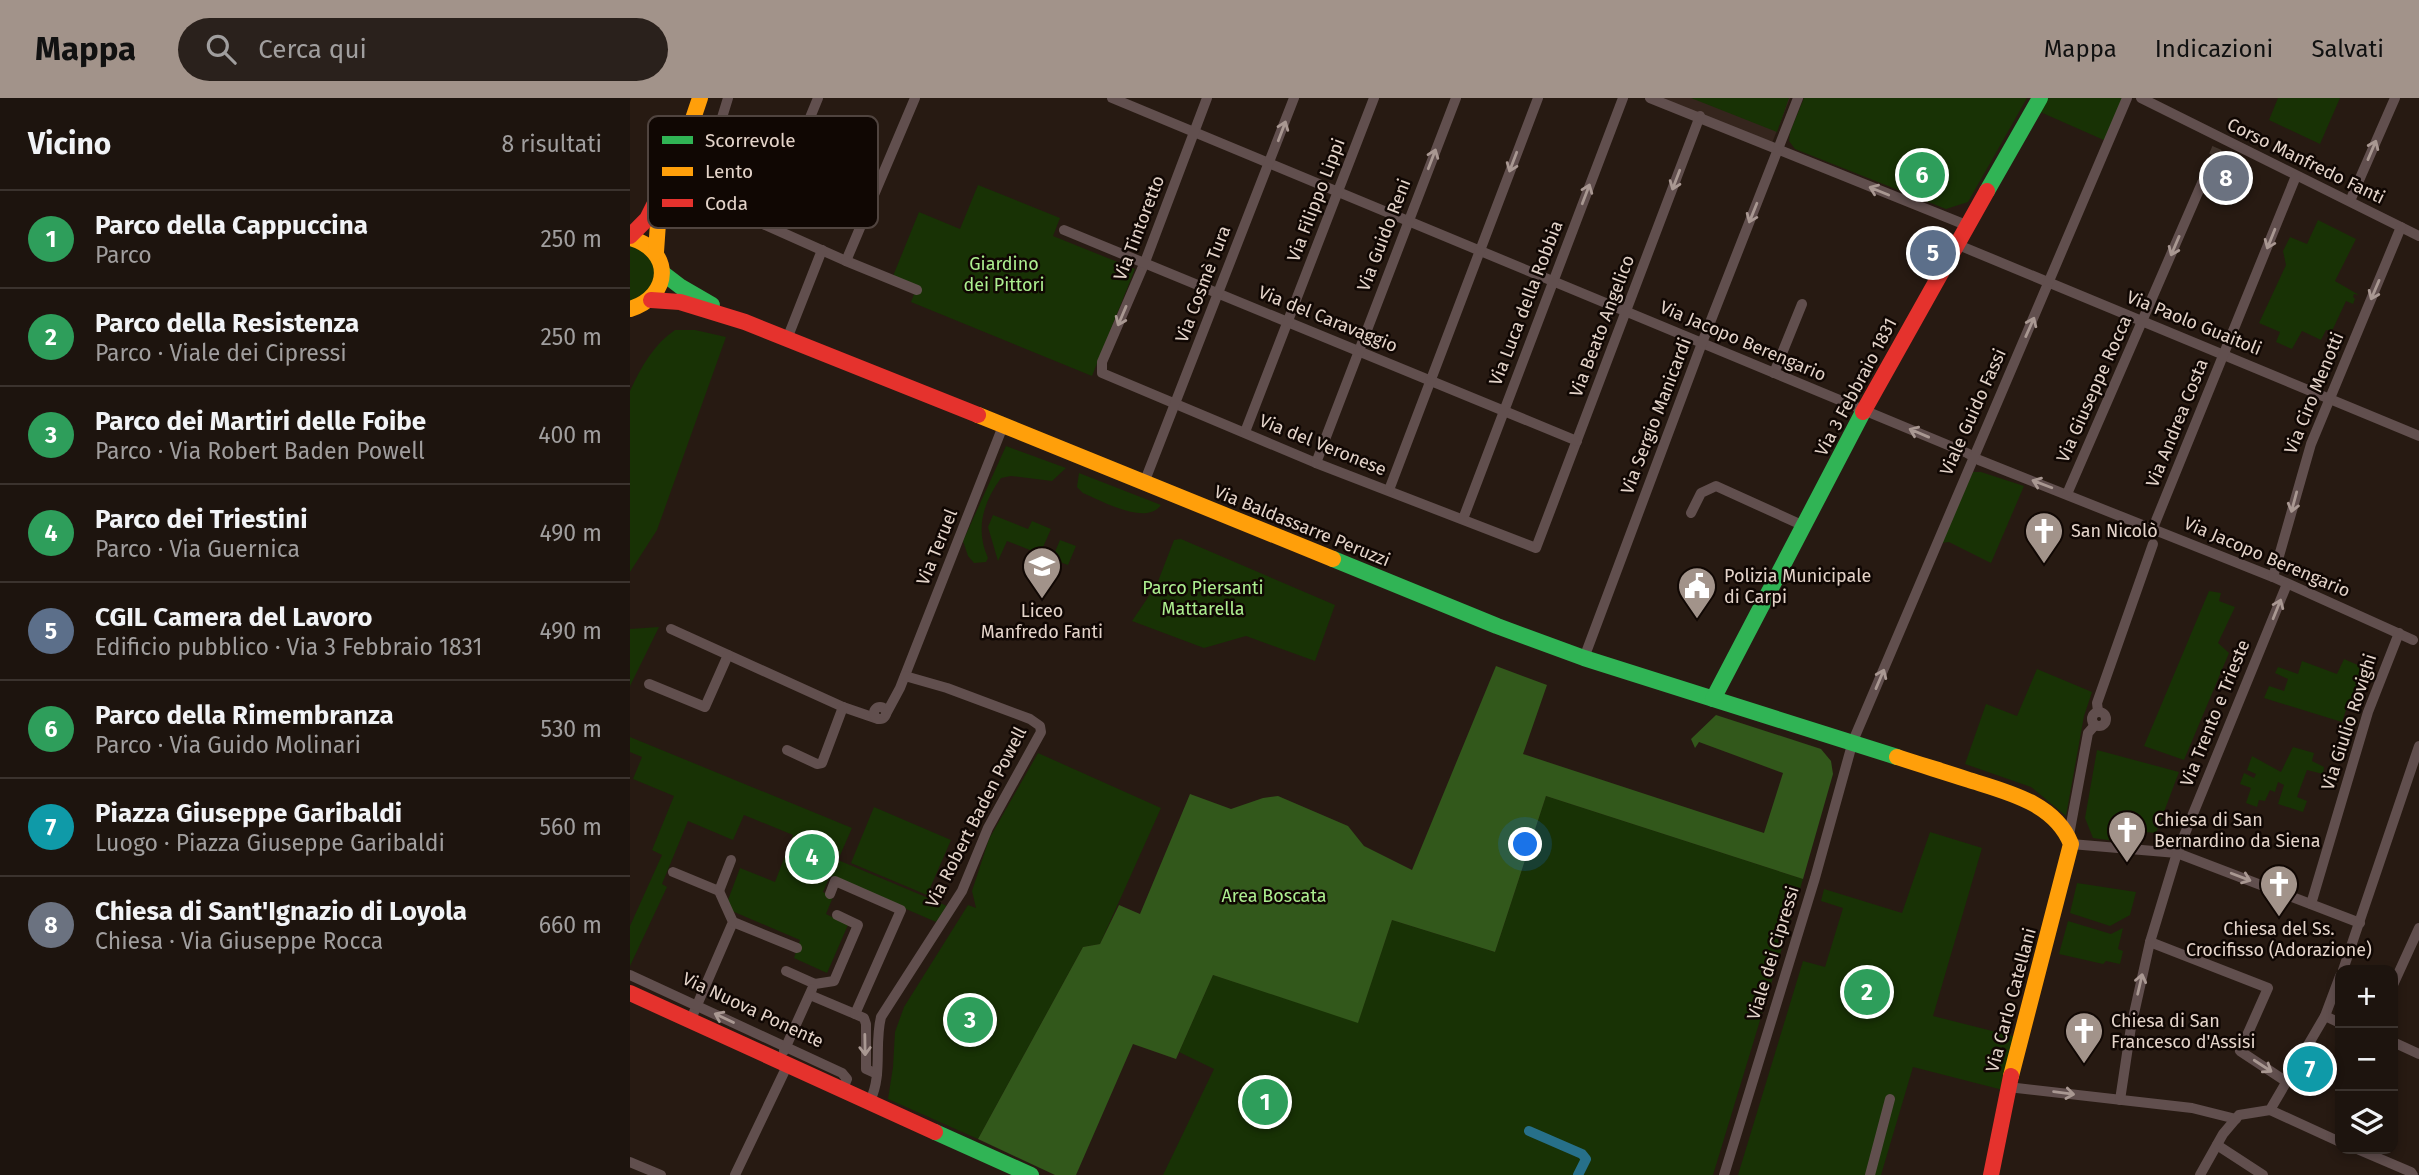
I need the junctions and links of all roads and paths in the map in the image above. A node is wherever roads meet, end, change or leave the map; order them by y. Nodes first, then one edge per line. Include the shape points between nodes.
1 (692, 98) edge
2 (700, 98) edge
3 (728, 98) edge
4 (818, 98) edge
5 (915, 98) edge
6 (1112, 98) edge
7 (1207, 98) edge
8 (1294, 98) edge
9 (1374, 98) edge
10 (1456, 98) edge
11 (1538, 98) edge
12 (1623, 98) edge
13 (1650, 98) edge
14 (1798, 98) edge
15 (2040, 98) edge
16 (2127, 98) edge
17 (2141, 98) edge
18 (2395, 98) edge
19 (686, 116) edge
20 (694, 116) edge
21 (722, 116) edge
22 (811, 116) edge
23 (1700, 116) junction
24 (1194, 132) junction
25 (1779, 150) junction
26 (1270, 163) junction
27 (2296, 176) junction
28 (2202, 183) tunnel mouth
29 (878, 185) edge
30 (1338, 191) junction
31 (2350, 201) junction
32 (648, 217) edge
33 (1408, 221) junction
34 (1966, 225) junction
35 (2401, 227) junction
36 (658, 228) edge
37 (773, 228) edge
38 (860, 228) edge
39 (1065, 230) dead end
40 (2419, 236) edge
41 (630, 237) edge
42 (1956, 244) junction
43 (822, 250) junction
44 (1479, 250) junction
45 (656, 252) junction
46 (846, 261) junction
47 (1145, 262) junction
48 (664, 274) junction
49 (1553, 281) junction
50 (2049, 283) junction
51 (917, 290) dead end
52 (1218, 292) junction
53 (652, 300) junction
54 (1802, 304) dead end
55 (630, 310) edge
56 (1626, 311) junction
57 (2143, 320) junction
58 (745, 322) junction
59 (1289, 322) junction
60 (787, 340) junction
61 (1702, 343) junction
62 (1358, 350) junction
63 (2225, 354) junction
64 (1101, 369) joint
65 (1774, 373) junction
66 (1431, 381) junction
67 (2330, 399) junction
68 (1176, 402) junction
69 (1864, 410) junction
70 (1504, 411) junction
71 (1003, 426) junction
72 (1245, 432) junction
73 (2419, 436) edge
74 (1577, 441) junction
75 (1973, 456) junction
76 (1316, 463) junction
77 (1144, 482) junction
78 (1389, 490) junction
79 (2067, 494) junction
80 (1691, 513) dead end
81 (1463, 519) junction
82 (1804, 526) junction
83 (2155, 534) junction
84 (1536, 548) joint
85 (2273, 577) junction
86 (2287, 584) junction
87 (671, 629) dead end
88 (2399, 633) junction
89 (2415, 642) edge
90 (728, 655) junction
91 (1584, 657) junction
92 (904, 678) junction
93 (649, 684) dead end
94 (1713, 699) junction
95 (843, 708) junction
96 (1853, 741) junction
97 (2419, 746) edge
98 (787, 750) dead end
99 (2070, 840) junction
100 (2177, 853) junction
101 (731, 860) dead end
102 (673, 872) dead end
103 (719, 891) junction
104 (830, 894) dead end
105 (2311, 904) junction
106 (836, 915) dead end
107 (2356, 921) junction
108 (733, 922) junction
109 (2419, 928) edge
110 (2150, 942) junction
111 (797, 948) dead end
112 (2344, 965) edge
113 (786, 971) dead end
114 (2398, 974) edge
115 (630, 975) edge
116 (812, 989) junction
117 (2335, 989) edge
118 (630, 993) edge
119 (650, 1002) junction
120 (630, 1003) edge
121 (694, 1013) junction
122 (855, 1014) junction
123 (2325, 1016) junction
124 (2335, 1021) edge
125 (2398, 1044) edge
126 (2419, 1054) edge
127 (785, 1057) junction
128 (877, 1073) junction
129 (2287, 1082) junction
130 (2008, 1087) junction
131 (1890, 1100) dead end
132 (2120, 1100) junction
133 (870, 1101) junction
134 (2270, 1110) junction
135 (2237, 1117) junction
136 (2335, 1140) edge
137 (2217, 1146) junction
138 (2369, 1154) edge
139 (630, 1162) edge
140 (2419, 1169) edge
141 (647, 1172) edge
142 (1993, 1174) edge
143 (661, 1175) edge
144 (735, 1175) edge
145 (1031, 1175) edge
146 (1724, 1175) edge
147 (1870, 1175) edge
148 (2200, 1175) edge
149 (2263, 1175) edge
150 (2414, 1175) edge

1 - 19 street
2 - 20 street
3 - 21 street
4 - 22 street
5 - 29 street
6 - 24 street, Via Jacopo Berengario
7 - 24 street, Via Tintoretto
26 -> 8 street, Via Cosmè Tura
9 - 30 street, Via Filippo Lippi
33 -> 10 street, Via Guido Reni
11 -> 44 street
49 -> 12 street, Via Luca della Robbia
13 - 23 street
14 - 25 street, Via Sergio Manicardi
15 - 34 street, Via 3 Febbraio 1831
16 - 50 street, Viale Guido Fassi
17 - 27 street, Corso Manfredo Fanti via 2219,143
31 -> 18 street
23 - 25 street
23 -> 56 street, Via Beato Angelico
24 - 26 street, Via Jacopo Berengario
24 - 47 street, Via Tintoretto
34 -> 25 street
25 -> 61 street, Via Sergio Manicardi
26 - 30 street, Via Jacopo Berengario
26 - 52 street, Via Cosmè Tura
27 - 31 street, Corso Manfredo Fanti
27 -> 63 street, Via Andrea Costa
28 -> 57 street, Via Giuseppe Rocca
30 - 33 street, Via Jacopo Berengario
30 - 59 street, Via Filippo Lippi
31 - 35 street, Corso Manfredo Fanti
32 - 41 street
33 - 44 street, Via Jacopo Berengario
33 - 62 street, Via Guido Reni
34 - 42 street, Via 3 Febbraio 1831
35 - 40 street, Corso Manfredo Fanti
35 -> 67 street, Via Ciro Menotti
36 - 45 street
37 - 43 street
38 - 46 street
39 - 47 street, Via del Caravaggio
41 - 45 street
42 - 50 street, Via Paolo Guaitoli
42 - 69 street, Via 3 Febbraio 1831
43 - 46 street
43 - 60 street
44 - 49 street, Via Jacopo Berengario
44 - 66 street
45 - 48 street
46 - 51 street
47 - 52 street, Via del Caravaggio
47 -> 64 street, Via Tintoretto
48 - 53 street
48 - 58 street, Via Baldassarre Peruzzi
49 - 56 street, Via Jacopo Berengario
49 - 70 street, Via Luca della Robbia
50 - 57 street, Via Paolo Guaitoli
75 -> 50 street, Viale Guido Fassi
52 - 59 street, Via del Caravaggio
52 - 68 street, Via Cosmè Tura
53 - 55 street
53 - 58 street, Via Baldassarre Peruzzi via 680,302
54 - 65 street
56 - 61 street, Via Jacopo Berengario
56 - 74 street, Via Beato Angelico
57 - 63 street, Via Paolo Guaitoli
57 - 79 street, Via Giuseppe Rocca
58 - 60 street, Via Baldassarre Peruzzi
59 - 62 street, Via del Caravaggio
59 - 72 street, Via Filippo Lippi
60 - 71 street, Via Baldassarre Peruzzi
61 - 65 street, Via Jacopo Berengario
61 - 91 street, Via Sergio Manicardi
62 - 66 street, Via del Caravaggio
62 - 76 street, Via Guido Reni
63 - 67 street, Via Paolo Guaitoli
63 - 83 street, Via Andrea Costa
64 - 68 street, Via del Veronese via 1105,376
65 - 69 street, Via Jacopo Berengario
66 - 70 street, Via del Caravaggio
66 - 78 street
67 - 73 street, Via Paolo Guaitoli
67 -> 85 street, Via Ciro Menotti via 2311,444
68 - 72 street, Via del Veronese
68 - 77 street, Via Cosmè Tura
75 -> 69 street, Via Jacopo Berengario
69 - 82 street, Via 3 Febbraio 1831
70 - 74 street, Via del Caravaggio
70 - 81 street, Via Luca della Robbia
71 - 77 street, Via Baldassarre Peruzzi
71 - 92 street, Via Teruel
72 - 76 street, Via del Veronese
74 - 84 street, Via Beato Angelico
79 -> 75 street, Via Jacopo Berengario
96 -> 75 street, Viale Guido Fassi
76 - 78 street, Via del Veronese
77 - 91 street, Via Baldassarre Peruzzi
78 - 81 street, Via del Veronese
79 - 83 street, Via Jacopo Berengario
80 - 82 street via 1701,493 1716,486
81 - 84 street, Via del Veronese
82 - 94 street, Via 3 Febbraio 1831
83 - 85 street, Via Jacopo Berengario
83 - 99 street, Via Carlo Catellani via 2098,711 2091,717 2095,725 2088,733
85 - 86 street, Via Jacopo Berengario
86 - 88 street, Via Jacopo Berengario
100 -> 86 street, Via Trento e Trieste
87 - 90 street
88 - 89 street, Via Jacopo Berengario
88 - 105 street, Via Giulio Rovighi via 2368,712
90 - 93 street via 705,707
90 - 95 street
91 - 94 street, Via Baldassarre Peruzzi
92 - 95 street via 879,713
92 - 128 street, Via Robert Baden Powell via 947,688 1030,719 1041,732 988,828 962,891 881,1017
94 - 96 street, Via Baldassarre Peruzzi
95 - 98 street via 822,763
96 - 99 street via 2016,794 2051,814
96 - 146 street, Viale dei Cipressi
97 - 107 street
99 - 100 street
99 - 130 street, Via Carlo Catellani
100 -> 105 street
100 - 110 street, Via Trento e Trieste
101 - 103 street
102 - 103 street
103 - 108 street
104 - 122 street via 835,881 901,910
105 - 107 street
106 - 116 street via 858,925 834,981
107 - 112 street
108 - 111 street
108 - 121 street
109 - 114 street
110 -> 129 street via 2268,988 2240,1051
132 -> 110 street, Via Trento e Trieste
113 - 116 street
115 - 121 street, Via Nuova Ponente
116 - 122 street
116 - 127 street
117 - 123 street
118 - 119 street, Via Nuova Ponente
119 - 120 street
119 - 121 street, Via Nuova Ponente
121 - 127 street, Via Nuova Ponente
122 -> 128 street via 866,1024 866,1069
123 - 124 street
123 - 129 street
125 - 126 street
127 - 133 street, Via Nuova Ponente
127 - 144 street
128 - 133 street, Via Robert Baden Powell
129 - 134 street
130 -> 132 street
130 - 142 street, Via Carlo Catellani
131 - 147 street
132 - 135 street
133 - 145 street, Via Nuova Ponente
134 - 135 street
134 - 136 street
135 - 137 street
137 - 148 street
137 - 149 street
138 - 150 street
139 - 141 street
140 - 150 street
141 - 143 street

